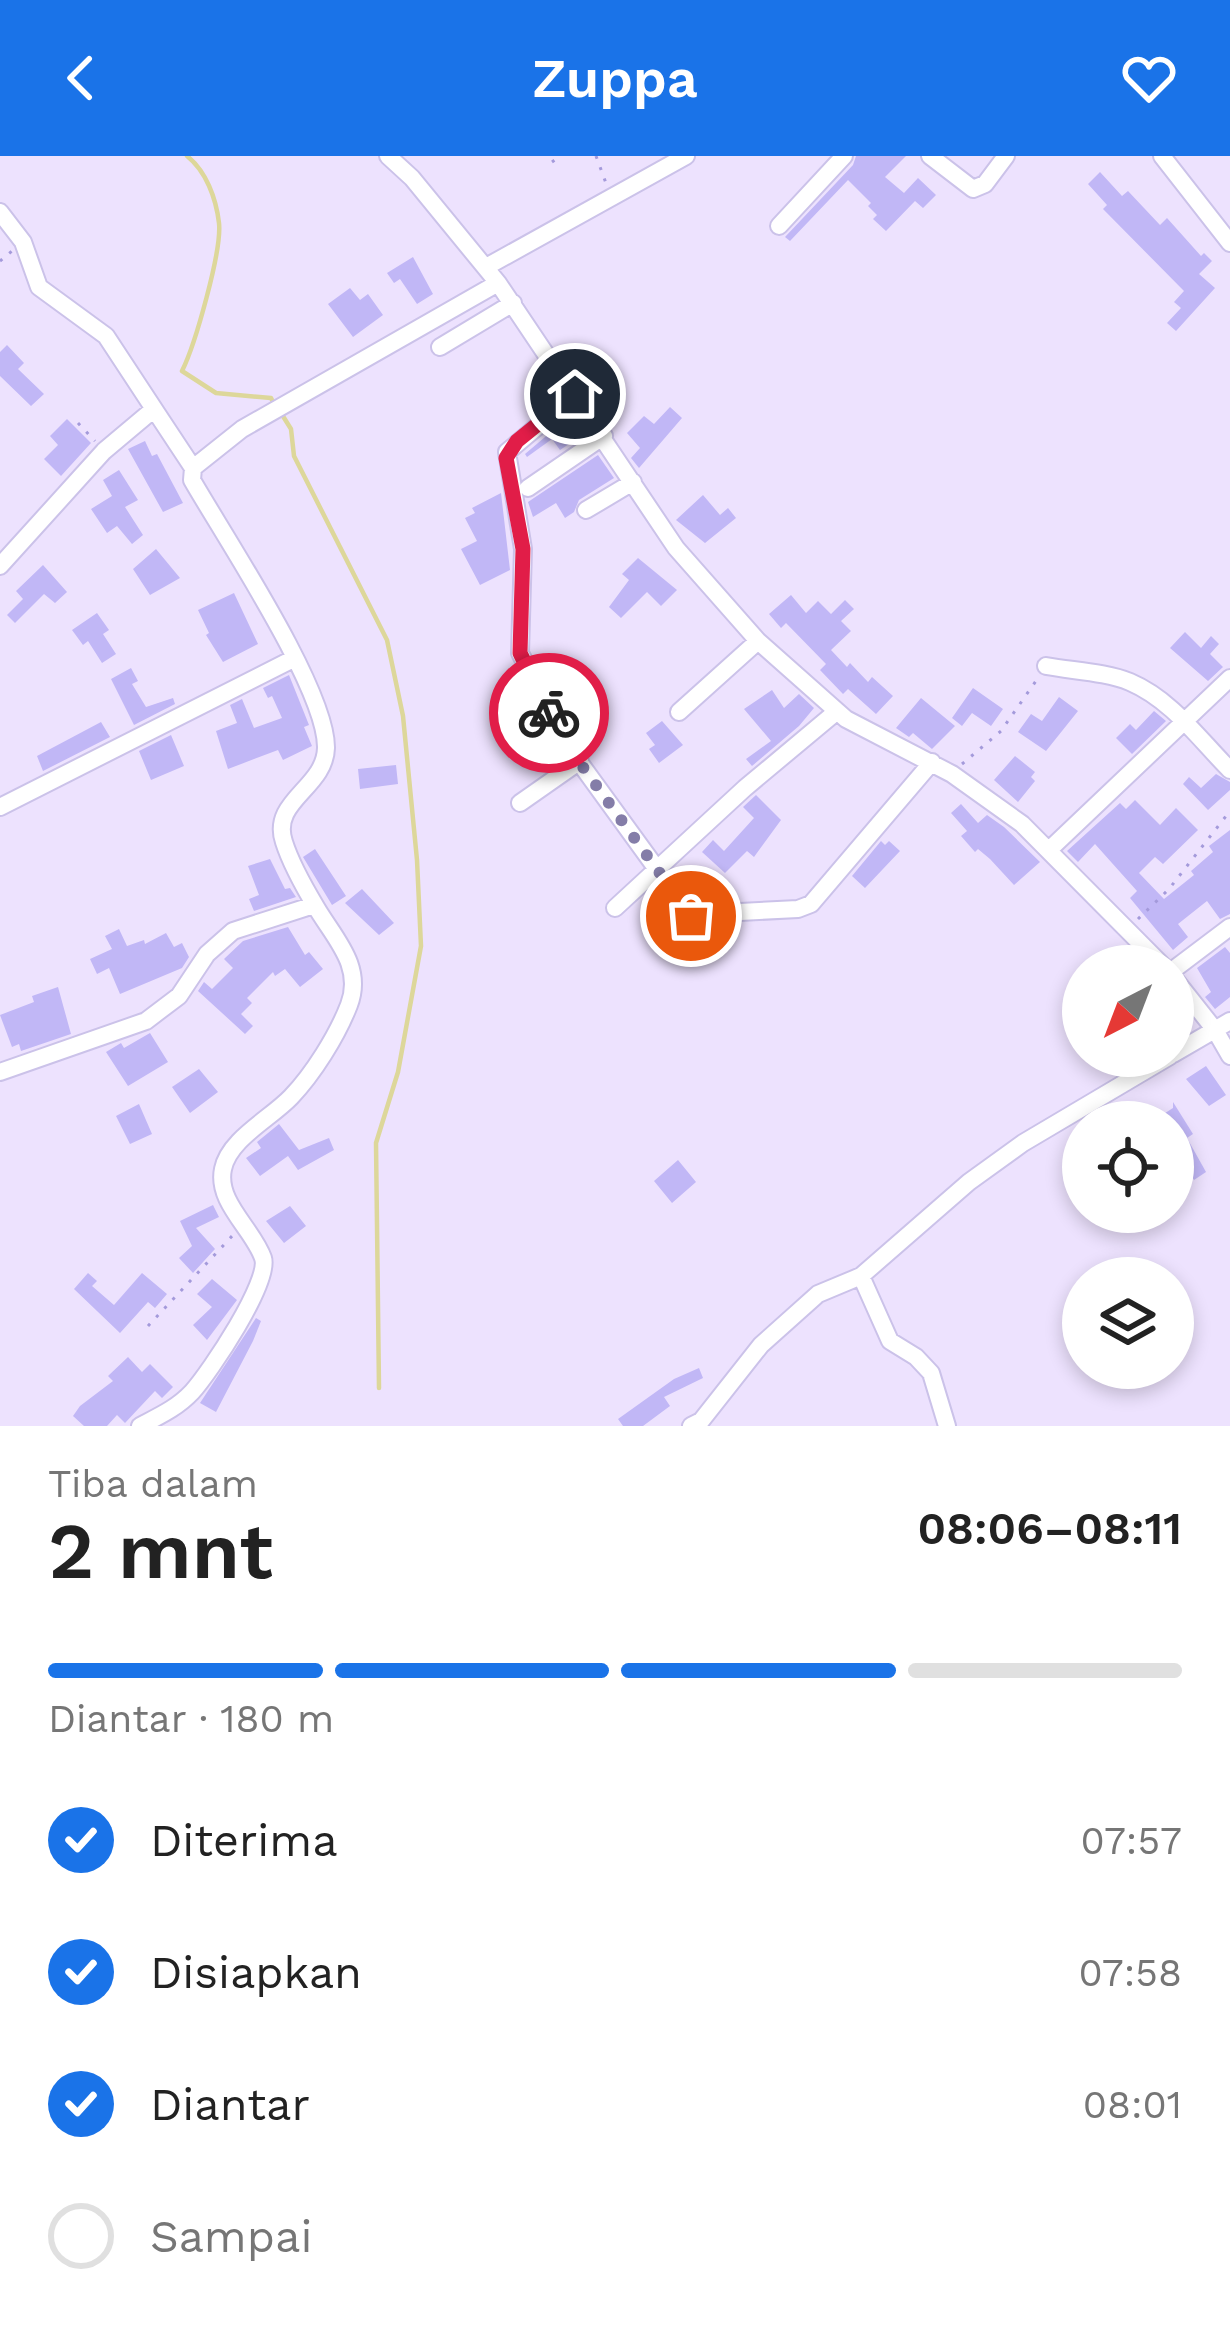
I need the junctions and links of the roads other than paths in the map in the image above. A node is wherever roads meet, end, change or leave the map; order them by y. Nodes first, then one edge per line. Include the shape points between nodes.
1 (388, 156) edge
2 (686, 156) edge
3 (844, 156) edge
4 (931, 156) edge
5 (1006, 156) edge
6 (1170, 158) edge
7 (0, 212) edge
8 (778, 226) dead end
9 (1230, 243) edge
10 (486, 267) junction
11 (498, 283) junction
12 (513, 303) junction
13 (440, 347) dead end
14 (575, 394) junction
15 (154, 409) junction
16 (604, 436) junction
17 (193, 468) junction
18 (634, 482) junction
19 (528, 488) dead end
20 (586, 510) dead end
21 (0, 566) edge
22 (758, 641) junction
23 (293, 658) junction
24 (1046, 666) road end
25 (1230, 678) edge
26 (680, 712) dead end
27 (836, 712) junction
28 (1186, 724) junction
29 (580, 761) junction
30 (932, 762) junction
31 (1230, 770) edge
32 (520, 803) dead end
33 (0, 807) edge
34 (1050, 849) junction
35 (656, 870) junction
36 (314, 905) junction
37 (615, 908) dead end
38 (1230, 927) edge
39 (1144, 945) edge
40 (1194, 956) edge
41 (1194, 995) edge
42 (1222, 1025) edge
43 (1194, 1041) edge
44 (1230, 1056) edge
45 (0, 1072) edge
46 (1135, 1077) edge
47 (861, 1276) junction
48 (697, 1424) edge
49 (140, 1426) edge
50 (947, 1426) edge

1 - 10 street
2 - 10 street
3 - 8 street
4 - 5 street via 973,188
6 - 9 street
7 - 15 street via 23,242 43,292 106,336
10 - 11 street
11 - 12 street
11 - 17 street via 283,405
12 - 13 street
12 - 14 street
14 - 16 street
14 - 29 street via 507,452 523,549 520,653
15 - 17 street
15 - 21 street via 104,451
16 - 18 street
16 - 19 street
17 - 23 street via 192,481
18 - 20 street
18 - 22 street via 676,548
22 - 26 street
22 - 27 street
23 - 33 street
23 - 36 street via 326,747 314,780 288,806 282,838
24 - 28 street via 1126,680
25 - 28 street
27 - 30 street
27 - 35 street
28 - 31 street
28 - 34 street
29 - 32 street
29 - 35 street
30 - 34 street
30 - 35 street via 805,907 703,923
34 - 39 street
35 - 37 street
36 - 45 street via 233,931 179,996 146,1021
36 - 49 street via 351,963 350,1003 292,1096 224,1163 224,1193 265,1268 193,1391
38 - 40 street
41 - 42 street
42 - 43 street
42 - 44 street
46 - 47 street via 995,1162
47 - 48 street via 818,1294 761,1345
47 - 50 street via 890,1341 931,1373

